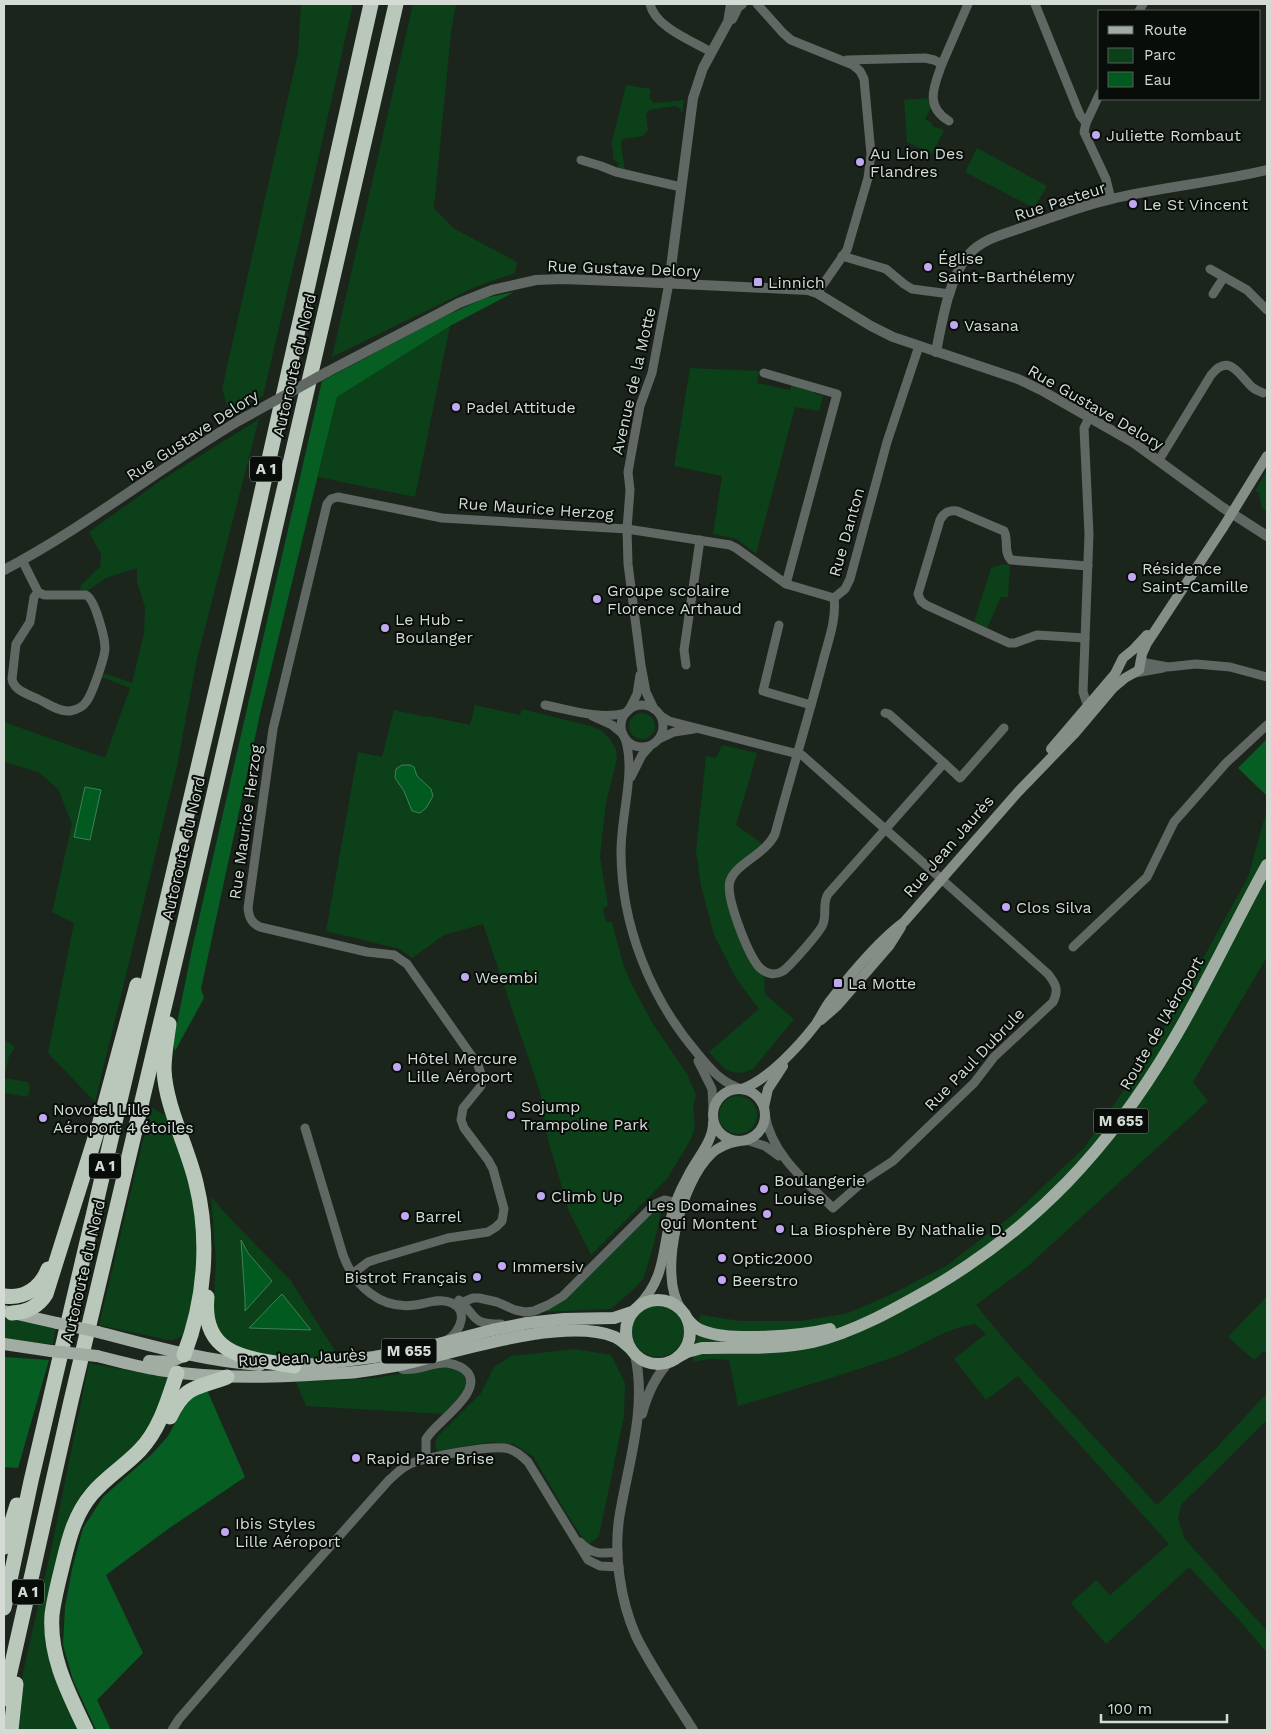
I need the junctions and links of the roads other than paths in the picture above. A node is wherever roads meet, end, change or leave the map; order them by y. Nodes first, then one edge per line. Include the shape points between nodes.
1 (371, 4) edge
2 (396, 4) edge
3 (650, 4) edge
4 (731, 4) edge
5 (742, 4) edge
6 (757, 4) edge
7 (968, 4) edge
8 (1035, 4) edge
9 (724, 30) junction
10 (711, 52) junction
11 (839, 60) junction
12 (942, 64) junction
13 (1098, 97) edge
14 (949, 121) dead end
15 (1086, 123) junction
16 (581, 160) dead end
17 (1267, 170) edge
18 (681, 187) junction
19 (1111, 199) junction
20 (842, 256) junction
21 (1210, 269) dead end
22 (1224, 277) junction
23 (670, 283) junction
24 (817, 293) junction
25 (950, 294) junction
26 (1213, 294) dead end
27 (1267, 310) edge
28 (919, 346) junction
29 (936, 352) junction
30 (764, 373) dead end
31 (1263, 393) dead end
32 (1089, 418) junction
33 (1267, 456) edge
34 (1159, 460) junction
35 (1232, 513) junction
36 (627, 529) junction
37 (1267, 536) edge
38 (700, 540) junction
39 (22, 560) junction
40 (1088, 566) junction
41 (4, 570) edge
42 (786, 584) junction
43 (38, 592) junction
44 (834, 598) junction
45 (1171, 605) junction
46 (779, 624) dead end
47 (1084, 638) junction
48 (1123, 659) junction
49 (1140, 661) junction
50 (641, 665) junction
51 (686, 665) dead end
52 (1168, 667) junction
53 (1134, 673) junction
54 (1267, 677) edge
55 (545, 705) dead end
56 (811, 705) junction
57 (1092, 706) junction
58 (628, 711) junction
59 (658, 713) junction
60 (885, 713) dead end
61 (587, 714) junction
62 (1267, 725) edge
63 (699, 728) junction
64 (1004, 728) dead end
65 (624, 736) junction
66 (655, 742) junction
67 (797, 753) junction
68 (944, 764) junction
69 (626, 792) junction
70 (885, 828) junction
71 (1267, 865) edge
72 (941, 879) junction
73 (183, 928) junction
74 (159, 933) junction
75 (1073, 947) dead end
76 (687, 1041) junction
77 (796, 1046) junction
78 (742, 1089) junction
79 (713, 1108) junction
80 (764, 1110) junction
81 (714, 1123) junction
82 (305, 1128) dead end
83 (743, 1140) junction
84 (788, 1162) junction
85 (680, 1203) junction
86 (71, 1212) junction
87 (204, 1250) junction
88 (352, 1274) junction
89 (4, 1296) edge
90 (458, 1303) junction
91 (896, 1307) junction
92 (635, 1309) junction
93 (8, 1312) edge
94 (685, 1314) junction
95 (510, 1326) junction
96 (4, 1344) edge
97 (440, 1344) junction
98 (4, 1351) edge
99 (51, 1351) junction
100 (632, 1351) junction
101 (184, 1354) junction
102 (97, 1356) junction
103 (674, 1359) junction
104 (294, 1366) junction
105 (392, 1366) junction
106 (177, 1373) junction
107 (227, 1377) junction
108 (156, 1428) junction
109 (633, 1446) junction
110 (426, 1459) junction
111 (31, 1481) junction
112 (573, 1534) junction
113 (4, 1547) edge
114 (618, 1552) junction
115 (619, 1567) junction
116 (4, 1608) edge
117 (15, 1651) junction
118 (4, 1699) edge
119 (12, 1730) edge
120 (86, 1730) edge
121 (172, 1730) edge
122 (693, 1730) edge

1 - 74 highway, Autoroute du Nord / A 1
2 - 73 highway, Autoroute du Nord / A 1
3 - 10 street via 661,22
4 - 9 street
5 - 9 street
6 - 11 street via 792,40
7 - 12 street
8 - 15 street
9 - 10 street
10 - 18 street via 693,98
11 - 12 street via 925,58
11 - 20 street via 857,68 864,79 871,160 852,237
12 - 14 street via 933,100 942,116
13 - 15 street
15 - 19 street via 1084,132 1106,179
16 - 18 street
17 - 19 street, Rue Pasteur
18 - 23 street
19 - 25 street, Rue Pasteur via 984,242 961,266
20 - 24 street
20 - 25 street via 886,269 912,288
21 - 22 street
22 - 26 street
22 - 27 street via 1252,294
23 - 24 street, Rue Gustave Delory via 803,289
23 - 36 street, Avenue de la Motte via 652,374 640,406 628,468
23 - 39 street, Rue Gustave Delory, bridge via 536,280 471,298 240,420 93,518
24 - 28 street, Rue Gustave Delory via 878,330
25 - 29 street, Rue Pasteur
28 - 29 street, Rue Gustave Delory
28 - 44 street, Rue Danton via 887,442 850,579 845,589
29 - 32 street, Rue Gustave Delory via 1024,382
30 - 42 street via 837,394
31 - 34 street via 1253,389 1232,367 1218,367
32 - 34 street, Rue Gustave Delory
32 - 40 street via 1084,428 1089,512
33 - 35 main road, Rue Jean Jaurès
34 - 35 street, Rue Gustave Delory
35 - 37 street, Rue Gustave Delory
35 - 45 main road, Rue Jean Jaurès
36 - 38 street, Rue Maurice Herzog
36 - 50 street, Avenue de la Motte
36 - 88 street, Rue Maurice Herzog via 442,518 338,497 330,499 327,504 273,729 249,914 260,927 367,952 394,955 407,964 482,1073 481,1086 463,1108 461,1120 490,1164 504,1208 502,1220 491,1230 448,1238 371,1260
38 - 42 street, Rue Maurice Herzog via 733,546
38 - 51 street via 684,650
39 - 41 street, Rue Gustave Delory
39 - 43 street
40 - 47 street
40 - 47 street via 1011,560 1006,554 1007,536 1004,531 950,510 940,520 918,594 926,605 1009,643 1037,635
42 - 44 street, Rue Maurice Herzog
43 - 43 street via 34,597 30,622 16,644 12,683 59,709 75,710 86,702 104,654 103,636 92,601 86,595
44 - 56 street, Rue Danton via 834,617
45 - 48 main road, Rue Jean Jaurès
45 - 49 main road, Rue Jean Jaurès via 1143,650
46 - 56 street via 763,691
47 - 57 street via 1083,692
48 - 49 main road via 1134,654
48 - 53 main road via 1124,672
48 - 57 main road, Rue Jean Jaurès
49 - 52 street
49 - 53 main road via 1140,669
50 - 58 street, Avenue de la Motte via 637,694
50 - 59 street, Avenue de la Motte via 646,692
52 - 53 street
52 - 54 street via 1196,664 1230,666
53 - 57 main road, Rue Jean Jaurès
55 - 61 street
56 - 67 street, Rue Danton
57 - 72 main road, Rue Jean Jaurès
58 - 59 street via 640,705
58 - 61 street via 616,715
58 - 65 street via 622,723
59 - 63 street via 669,720
59 - 66 street via 663,730
60 - 68 street
61 - 65 street via 612,725
62 - 75 street via 1226,764 1174,822 1147,876
63 - 66 street via 674,732
63 - 67 street
64 - 68 street via 960,778
65 - 66 street via 637,746 645,747
65 - 69 street via 630,754
66 - 69 street via 638,761
67 - 70 street
67 - 70 street, Rue Danton via 773,839 736,871 730,883 736,918 752,955 763,970 770,974 783,971 820,930 828,894
68 - 70 street
69 - 76 street via 621,860 630,925 651,982
70 - 72 street
71 - 91 main road, Route de l'Aéroport / M 655 via 1172,1043 1136,1099 1095,1153 1007,1238 964,1269
72 - 77 main road, Rue Jean Jaurès via 831,999
72 - 84 street, Rue Paul Dubrule via 1048,974 1055,984 1053,1002 994,1056 974,1083 893,1161 867,1178 833,1208
73 - 87 highway via 186,942 166,1042 164,1071 198,1190
73 - 117 highway, Autoroute du Nord / A 1 via 84,1343
74 - 86 highway via 142,968
74 - 111 highway, Autoroute du Nord / A 1
76 - 78 street via 723,1082
76 - 79 street via 710,1084
77 - 78 main road, Rue Jean Jaurès via 762,1079
77 - 80 main road, Rue Jean Jaurès via 768,1089
78 - 79 main road via 724,1093
78 - 80 main road via 755,1095
79 - 81 main road
80 - 83 main road via 764,1122 759,1132
80 - 84 street, Rue Paul Dubrule via 771,1138
81 - 83 main road via 725,1137
81 - 85 main road via 710,1137 688,1176
82 - 88 street via 342,1255
83 - 84 street, Rue Paul Dubrule via 766,1146
83 - 85 main road via 723,1145 708,1157
85 - 90 street via 664,1200 655,1204 563,1296 541,1309 520,1312 478,1298
85 - 92 main road via 670,1224 660,1272 652,1290
85 - 94 main road via 671,1274 673,1294
86 - 89 highway via 43,1280 27,1293
86 - 93 highway via 43,1299 29,1310
87 - 101 highway via 199,1306
87 - 104 highway via 210,1266 206,1313 215,1336 237,1355
88 - 90 street via 362,1287 389,1303 408,1306 447,1301
90 - 95 street via 484,1324
90 - 97 street via 461,1324 456,1333
91 - 94 main road, Route de l'Aéroport / M 655 via 828,1330 786,1336 711,1333 699,1329
91 - 103 main road, Route de l'Aéroport / M 655 via 850,1329 812,1342 702,1348
92 - 94 main road via 658,1299 671,1302
92 - 95 main road, Rue Jean Jaurès / M 655 via 614,1318 564,1319
92 - 100 main road via 626,1323 625,1332
93 - 101 main road, M 655, bridge
94 - 103 main road via 689,1340 684,1351
95 - 97 main road, Rue Jean Jaurès / M 655
96 - 99 main road, M 655
97 - 104 main road, Rue Jean Jaurès / M 655 via 374,1358
98 - 99 main road
99 - 102 main road, M 655, bridge
100 - 103 main road via 650,1363
100 - 105 main road, Rue Jean Jaurès / M 655 via 620,1340 606,1334 562,1332 502,1340
100 - 109 street via 639,1374
101 - 102 main road via 174,1361 161,1362
101 - 104 main road, Rue Jean Jaurès / M 655 via 235,1363
101 - 106 main road
102 - 106 main road, M 655
103 - 109 street via 660,1373 650,1391
105 - 107 main road, Rue Jean Jaurès / M 655 via 347,1373
105 - 110 street via 405,1370 447,1363 462,1368 471,1379 470,1391 426,1439
106 - 107 main road, Rue Jean Jaurès / M 655
106 - 108 highway
107 - 108 highway via 196,1386 184,1394 166,1425
108 - 120 highway via 139,1451 86,1501 71,1532 60,1575 52,1615 53,1644 60,1674
109 - 114 street via 619,1519
110 - 112 street via 500,1447 516,1452 528,1462
110 - 121 street via 407,1465 389,1480
111 - 113 highway via 21,1490
111 - 116 highway, Autoroute du Nord / A 1
112 - 114 street via 594,1553
112 - 115 street via 588,1560 600,1566
114 - 115 street
115 - 122 street via 625,1602 638,1638
117 - 118 highway, Autoroute du Nord / A 1
117 - 119 highway via 20,1661

